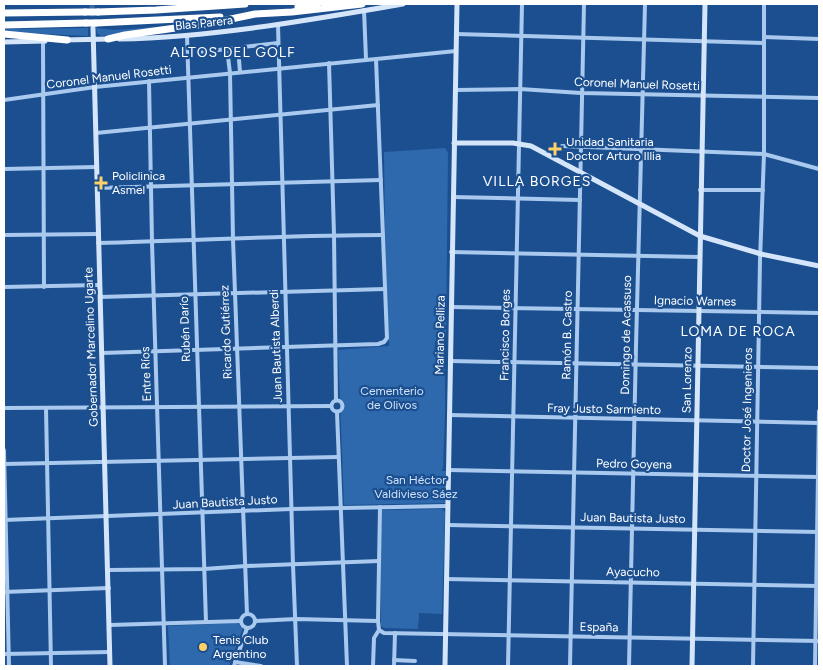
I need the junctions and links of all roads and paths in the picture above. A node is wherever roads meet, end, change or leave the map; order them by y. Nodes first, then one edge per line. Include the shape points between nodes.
1 (245, 4) edge
2 (317, 4) edge
3 (403, 4) edge
4 (456, 4) edge
5 (522, 4) edge
6 (584, 4) edge
7 (644, 4) edge
8 (705, 4) edge
9 (764, 4) edge
10 (363, 7) edge
11 (4, 13) edge
12 (255, 14) junction
13 (4, 24) edge
14 (95, 25) junction
15 (278, 25) junction
16 (4, 34) edge
17 (456, 34) junction
18 (187, 36) junction
19 (521, 36) junction
20 (583, 37) junction
21 (764, 37) junction
22 (108, 39) junction
23 (819, 39) edge
24 (67, 40) junction
25 (94, 40) junction
26 (643, 40) junction
27 (43, 41) junction
28 (704, 41) junction
29 (4, 42) edge
30 (278, 43) junction
31 (764, 43) junction
32 (238, 48) junction
33 (227, 49) junction
34 (456, 51) junction
35 (202, 52) dead end
36 (238, 54) junction
37 (228, 55) junction
38 (376, 59) junction
39 (366, 60) junction
40 (329, 63) junction
41 (278, 68) junction
42 (240, 72) junction
43 (230, 73) junction
44 (188, 77) junction
45 (149, 81) junction
46 (95, 87) junction
47 (520, 89) junction
48 (455, 90) junction
49 (581, 93) junction
50 (43, 94) junction
51 (642, 94) junction
52 (703, 96) junction
53 (763, 97) junction
54 (819, 98) edge
55 (4, 100) edge
56 (378, 105) junction
57 (330, 109) junction
58 (280, 115) junction
59 (230, 120) junction
60 (188, 124) junction
61 (150, 128) junction
62 (96, 133) junction
63 (454, 143) junction
64 (519, 144) junction
65 (562, 146) dead end
66 (581, 146) junction
67 (640, 148) junction
68 (701, 150) junction
69 (764, 154) junction
70 (96, 167) junction
71 (4, 169) edge
72 (44, 169) junction
73 (819, 169) edge
74 (581, 173) junction
75 (381, 180) junction
76 (332, 181) junction
77 (282, 183) junction
78 (231, 184) junction
79 (192, 185) junction
80 (151, 186) junction
81 (97, 188) junction
82 (700, 190) junction
83 (763, 190) junction
84 (453, 197) junction
85 (518, 199) junction
86 (580, 200) junction
87 (638, 204) junction
88 (44, 234) junction
89 (98, 234) junction
90 (4, 235) edge
91 (334, 235) junction
92 (383, 235) junction
93 (700, 236) junction
94 (283, 238) junction
95 (233, 239) junction
96 (192, 241) junction
97 (152, 242) junction
98 (98, 243) junction
99 (451, 252) junction
100 (517, 253) junction
101 (761, 254) junction
102 (579, 255) junction
103 (637, 256) junction
104 (700, 257) junction
105 (819, 266) edge
106 (99, 286) junction
107 (4, 287) edge
108 (44, 287) junction
109 (335, 290) junction
110 (385, 290) junction
111 (285, 292) junction
112 (234, 293) junction
113 (194, 294) junction
114 (154, 295) junction
115 (100, 297) junction
116 (451, 307) junction
117 (516, 308) junction
118 (578, 309) junction
119 (636, 310) junction
120 (698, 311) junction
121 (759, 311) junction
122 (819, 313) edge
123 (336, 344) junction
124 (286, 346) junction
125 (236, 349) junction
126 (196, 350) junction
127 (155, 351) junction
128 (102, 353) junction
129 (450, 361) junction
130 (514, 362) junction
131 (577, 364) junction
132 (635, 365) junction
133 (697, 366) junction
134 (758, 367) junction
135 (819, 368) edge
136 (336, 400) junction
137 (288, 406) junction
138 (331, 406) junction
139 (103, 407) junction
140 (158, 407) junction
141 (198, 407) junction
142 (239, 407) junction
143 (4, 408) edge
144 (46, 408) junction
145 (819, 411) edge
146 (336, 412) junction
147 (449, 416) junction
148 (513, 417) junction
149 (575, 418) junction
150 (636, 420) junction
151 (696, 421) junction
152 (758, 422) junction
153 (819, 423) edge
154 (4, 450) edge
155 (338, 457) junction
156 (290, 458) junction
157 (241, 459) junction
158 (159, 460) junction
159 (200, 460) junction
160 (104, 461) junction
161 (47, 463) junction
162 (4, 464) edge
163 (448, 470) junction
164 (512, 471) junction
165 (574, 472) junction
166 (634, 474) junction
167 (695, 475) junction
168 (756, 476) junction
169 (819, 477) edge
170 (447, 506) junction
171 (380, 507) junction
172 (341, 508) junction
173 (291, 509) junction
174 (243, 512) junction
175 (202, 514) junction
176 (161, 515) junction
177 (107, 516) junction
178 (48, 518) junction
179 (5, 520) edge
180 (447, 525) junction
181 (511, 526) junction
182 (573, 528) junction
183 (632, 529) junction
184 (694, 529) junction
185 (755, 531) junction
186 (818, 532) edge
187 (379, 561) junction
188 (343, 563) junction
189 (293, 564) junction
190 (246, 566) junction
191 (204, 569) junction
192 (108, 570) junction
193 (163, 570) junction
194 (446, 578) junction
195 (510, 580) junction
196 (572, 581) junction
197 (630, 582) junction
198 (693, 584) junction
199 (754, 585) junction
200 (818, 586) edge
201 (109, 588) junction
202 (49, 591) junction
203 (6, 592) edge
204 (247, 614) junction
205 (296, 619) junction
206 (240, 620) junction
207 (346, 620) junction
208 (255, 621) junction
209 (378, 621) junction
210 (206, 622) junction
211 (164, 623) junction
212 (110, 625) junction
213 (247, 628) junction
214 (379, 630) junction
215 (395, 633) junction
216 (445, 634) junction
217 (508, 636) junction
218 (571, 637) junction
219 (630, 638) junction
220 (692, 639) junction
221 (754, 640) junction
222 (817, 641) edge
223 (110, 652) junction
224 (6, 653) edge
225 (51, 653) junction
226 (394, 660) junction
227 (415, 661) dead end
228 (234, 664) edge
229 (9, 666) edge
230 (51, 666) edge
231 (110, 666) edge
232 (165, 666) edge
233 (261, 666) edge
234 (298, 666) edge
235 (347, 666) edge
236 (373, 666) edge
237 (394, 666) edge
238 (445, 666) edge
239 (508, 666) edge
240 (570, 666) edge
241 (629, 666) edge
242 (692, 666) edge
243 (754, 666) edge
244 (815, 666) edge

1 - 11 highway, bridge via 166,10
2 - 12 highway
3 - 10 street, Blas Parera
4 - 17 street, Mariano Pelliza
5 - 19 street, Francisco Borges
6 - 20 street, Ramón B. Castro
7 - 26 street, Domingo de Acassuso
8 - 28 street, San Lorenzo
9 - 21 street, Doctor José Ingenieros
10 - 12 highway
10 - 15 street, Blas Parera
10 - 39 street
12 - 14 highway
12 - 22 highway
13 - 14 highway, bridge
14 - 25 street, Gobernador Marcelino Ugarte
15 - 18 street, Blas Parera
15 - 30 street, Juan Bautista Alberdi
16 - 24 highway
17 - 19 street
17 - 34 street, Mariano Pelliza
18 - 22 street, Blas Parera
18 - 44 street, Rubén Darío
19 - 20 street
19 - 47 street, Francisco Borges
20 - 26 street
20 - 49 street, Ramón B. Castro
21 - 23 street
21 - 31 street, Doctor José Ingenieros
22 - 25 street, Blas Parera
24 - 25 street, Blas Parera
24 - 27 street, Blas Parera
25 - 46 street, Gobernador Marcelino Ugarte
26 - 28 street
26 - 51 street, Domingo de Acassuso
27 - 29 street, Blas Parera
27 - 50 street
28 - 31 street
28 - 52 street, San Lorenzo
30 - 32 street
30 - 41 street, Juan Bautista Alberdi
31 - 53 street, Doctor José Ingenieros
32 - 33 street
32 - 36 street
33 - 35 street
33 - 37 street, Ricardo Gutiérrez
34 - 38 street, Coronel Manuel Rosetti
34 - 48 street, Mariano Pelliza
36 - 37 street
36 - 42 street
37 - 43 street, Ricardo Gutiérrez
38 - 39 street, Coronel Manuel Rosetti
38 - 56 street
39 - 40 street, Coronel Manuel Rosetti
40 - 41 street, Coronel Manuel Rosetti
40 - 57 street
41 - 42 street, Coronel Manuel Rosetti
41 - 58 street, Juan Bautista Alberdi
42 - 43 street, Coronel Manuel Rosetti
43 - 44 street, Coronel Manuel Rosetti
43 - 59 street, Ricardo Gutiérrez
44 - 45 street, Coronel Manuel Rosetti
44 - 60 street, Rubén Darío
45 - 46 street, Coronel Manuel Rosetti
45 - 61 street, Entre Ríos
46 - 50 street, Coronel Manuel Rosetti
46 - 62 street, Gobernador Marcelino Ugarte
47 - 48 street, Coronel Manuel Rosetti
47 - 49 street, Coronel Manuel Rosetti
47 - 64 street, Francisco Borges
48 - 63 street, Mariano Pelliza
49 - 51 street, Coronel Manuel Rosetti
49 - 66 street, Ramón B. Castro
50 - 55 street, Coronel Manuel Rosetti
50 - 72 street
51 - 52 street, Coronel Manuel Rosetti
51 - 67 street, Domingo de Acassuso
52 - 53 street, Coronel Manuel Rosetti
52 - 68 street, San Lorenzo
53 - 54 street, Coronel Manuel Rosetti
53 - 69 street, Doctor José Ingenieros
56 - 57 street
56 - 75 street
57 - 58 street
57 - 76 street
58 - 59 street
58 - 77 street, Juan Bautista Alberdi
59 - 60 street
59 - 78 street, Ricardo Gutiérrez
60 - 61 street
60 - 79 street, Rubén Darío
61 - 62 street
61 - 80 street, Entre Ríos
62 - 70 street, Gobernador Marcelino Ugarte
63 - 64 street
63 - 84 street, Mariano Pelliza
64 - 74 street via 536,148
64 - 85 street, Francisco Borges
65 - 66 street
66 - 67 street
66 - 74 street, Ramón B. Castro
67 - 68 street
67 - 87 street, Domingo de Acassuso
68 - 69 street
68 - 82 street, San Lorenzo
69 - 73 street
69 - 83 street, Doctor José Ingenieros
70 - 72 street
70 - 81 street, Gobernador Marcelino Ugarte
71 - 72 street
72 - 88 street
74 - 86 street, Ramón B. Castro
74 - 87 street
75 - 76 street
75 - 92 street
76 - 77 street
76 - 91 street
77 - 78 street
77 - 94 street, Juan Bautista Alberdi
78 - 79 street
78 - 95 street, Ricardo Gutiérrez
79 - 80 street
79 - 96 street, Rubén Darío
80 - 81 street
80 - 97 street, Entre Ríos
81 - 89 street, Gobernador Marcelino Ugarte
82 - 83 street
82 - 93 street, San Lorenzo
83 - 101 street, Doctor José Ingenieros
84 - 85 street
84 - 99 street, Mariano Pelliza
85 - 86 street
85 - 100 street, Francisco Borges
86 - 102 street, Ramón B. Castro
87 - 93 street
87 - 103 street, Domingo de Acassuso
88 - 89 street
88 - 90 street
88 - 108 street
89 - 98 street, Gobernador Marcelino Ugarte
91 - 92 street
91 - 94 street
91 - 109 street
92 - 110 street
93 - 101 street
93 - 104 street, San Lorenzo
94 - 95 street
94 - 111 street, Juan Bautista Alberdi
95 - 96 street
95 - 112 street, Ricardo Gutiérrez
96 - 97 street
96 - 113 street, Rubén Darío
97 - 98 street
97 - 114 street, Entre Ríos
98 - 106 street, Gobernador Marcelino Ugarte
99 - 100 street
99 - 116 street, Mariano Pelliza
100 - 102 street
100 - 117 street, Francisco Borges
101 - 105 street
101 - 121 street, Doctor José Ingenieros
102 - 103 street
102 - 118 street, Ramón B. Castro
103 - 104 street
103 - 119 street, Domingo de Acassuso
104 - 120 street, San Lorenzo
106 - 108 street
106 - 115 street, Gobernador Marcelino Ugarte
107 - 108 street
109 - 110 street
109 - 111 street
109 - 123 street
110 - 123 street via 387,338 384,342
111 - 112 street
111 - 124 street, Juan Bautista Alberdi
112 - 113 street
112 - 125 street, Ricardo Gutiérrez
113 - 114 street
113 - 126 street, Rubén Darío
114 - 115 street
114 - 127 street, Entre Ríos
115 - 128 street, Gobernador Marcelino Ugarte
116 - 117 street, Ignacio Warnes
116 - 129 street, Mariano Pelliza
117 - 118 street, Ignacio Warnes
117 - 130 street, Francisco Borges
118 - 119 street, Ignacio Warnes
118 - 131 street, Ramón B. Castro
119 - 120 street, Ignacio Warnes
119 - 132 street, Domingo de Acassuso
120 - 121 street, Ignacio Warnes
120 - 133 street, San Lorenzo
121 - 122 street, Ignacio Warnes
121 - 134 street, Doctor José Ingenieros
123 - 124 street
123 - 136 street
124 - 125 street
124 - 137 street, Juan Bautista Alberdi
125 - 126 street
125 - 142 street, Ricardo Gutiérrez
126 - 127 street
126 - 141 street, Rubén Darío
127 - 128 street
127 - 140 street, Entre Ríos
128 - 139 street, Gobernador Marcelino Ugarte
129 - 130 street
129 - 147 street, Mariano Pelliza
130 - 131 street
130 - 148 street, Francisco Borges
131 - 132 street
131 - 149 street, Ramón B. Castro
132 - 133 street
132 - 150 street, Domingo de Acassuso
133 - 134 street
133 - 151 street, San Lorenzo
134 - 135 street
134 - 152 street, Doctor José Ingenieros
136 - 138 street
136 - 146 street via 342,406
137 - 138 street
137 - 142 street
137 - 156 street, Juan Bautista Alberdi
138 - 146 street
139 - 140 street
139 - 144 street
139 - 160 street, Gobernador Marcelino Ugarte
140 - 141 street
140 - 158 street, Entre Ríos
141 - 142 street
141 - 159 street, Rubén Darío
142 - 157 street, Ricardo Gutiérrez
143 - 144 street
144 - 161 street
145 - 153 street
146 - 155 street
147 - 148 street, Fray Justo Sarmiento
147 - 163 street, Mariano Pelliza
148 - 149 street, Fray Justo Sarmiento
148 - 164 street, Francisco Borges
149 - 150 street, Fray Justo Sarmiento
149 - 165 street, Ramón B. Castro
150 - 151 street, Fray Justo Sarmiento
150 - 166 street, Domingo de Acassuso
151 - 152 street, Fray Justo Sarmiento
151 - 167 street, San Lorenzo
152 - 153 street, Fray Justo Sarmiento
152 - 168 street, Doctor José Ingenieros
153 - 169 street
154 - 162 street
155 - 156 street
155 - 172 street
156 - 157 street
156 - 173 street, Juan Bautista Alberdi
157 - 159 street
157 - 174 street, Ricardo Gutiérrez
158 - 159 street
158 - 160 street
158 - 176 street, Entre Ríos
159 - 175 street, Rubén Darío
160 - 161 street
160 - 177 street, Gobernador Marcelino Ugarte
161 - 162 street
161 - 178 street
162 - 179 street
163 - 164 street, Pedro Goyena
163 - 170 street, Mariano Pelliza
164 - 165 street, Pedro Goyena
164 - 181 street, Francisco Borges
165 - 166 street, Pedro Goyena
165 - 182 street, Ramón B. Castro
166 - 167 street, Pedro Goyena
166 - 183 street, Domingo de Acassuso
167 - 168 street, Pedro Goyena
167 - 184 street, San Lorenzo
168 - 169 street, Pedro Goyena
168 - 185 street, Doctor José Ingenieros
169 - 186 street
170 - 171 street, Juan Bautista Justo
170 - 180 street, Mariano Pelliza
171 - 172 street, Juan Bautista Justo
171 - 187 street
172 - 173 street, Juan Bautista Justo
172 - 188 street
173 - 174 street, Juan Bautista Justo
173 - 189 street, Juan Bautista Alberdi
174 - 175 street, Juan Bautista Justo
174 - 190 street, Ricardo Gutiérrez
175 - 176 street, Juan Bautista Justo
175 - 191 street, Rubén Darío
176 - 177 street, Juan Bautista Justo
176 - 193 street, Entre Ríos
177 - 178 street, Juan Bautista Justo
177 - 192 street, Gobernador Marcelino Ugarte
178 - 179 street, Juan Bautista Justo
178 - 202 street
179 - 203 street
180 - 181 street, Juan Bautista Justo
180 - 194 street, Mariano Pelliza
181 - 182 street, Juan Bautista Justo
181 - 195 street, Francisco Borges
182 - 183 street, Juan Bautista Justo
182 - 196 street, Ramón B. Castro
183 - 184 street, Juan Bautista Justo
183 - 197 street, Domingo de Acassuso
184 - 185 street, Juan Bautista Justo
184 - 198 street, San Lorenzo
185 - 186 street, Juan Bautista Justo
185 - 199 street, Doctor José Ingenieros
186 - 200 street
187 - 188 street
187 - 209 street
188 - 189 street
188 - 207 street
189 - 190 street
189 - 205 street, Juan Bautista Alberdi
190 - 191 street
190 - 204 street, Ricardo Gutiérrez
191 - 193 street
191 - 210 street, Rubén Darío
192 - 193 street
192 - 201 street, Gobernador Marcelino Ugarte
193 - 211 street, Entre Ríos
194 - 195 street, Ayacucho
194 - 216 street, Mariano Pelliza
195 - 196 street, Ayacucho
195 - 217 street, Francisco Borges
196 - 197 street, Ayacucho
196 - 218 street, Ramón B. Castro
197 - 198 street, Ayacucho
197 - 219 street, Domingo de Acassuso
198 - 199 street, Ayacucho
198 - 220 street, San Lorenzo
199 - 200 street, Ayacucho
199 - 221 street, Doctor José Ingenieros
200 - 222 street
201 - 202 street
201 - 212 street, Gobernador Marcelino Ugarte
202 - 203 street
202 - 225 street
203 - 224 street
204 - 206 street
204 - 208 street via 252,615
205 - 207 street
205 - 208 street
205 - 234 street, Juan Bautista Alberdi
206 - 210 street
206 - 213 street
207 - 209 street
207 - 235 street
208 - 213 street via 252,627
209 - 214 street
210 - 211 street
211 - 212 street
211 - 232 street, Entre Ríos
212 - 223 street, Gobernador Marcelino Ugarte
213 - 228 street
214 - 215 street, España
214 - 236 street via 374,638
215 - 216 street, España
215 - 226 street
216 - 217 street, España
216 - 238 street, Mariano Pelliza
217 - 218 street, España
217 - 239 street, Francisco Borges
218 - 219 street, España
218 - 240 street, Ramón B. Castro
219 - 220 street, España
219 - 241 street, Domingo de Acassuso
220 - 221 street, España
220 - 242 street, San Lorenzo
221 - 222 street, España
221 - 243 street, Doctor José Ingenieros
222 - 244 street
223 - 225 street
223 - 231 street, Gobernador Marcelino Ugarte
224 - 225 street
224 - 229 street
225 - 230 street
226 - 227 street
226 - 237 street
228 - 233 street

